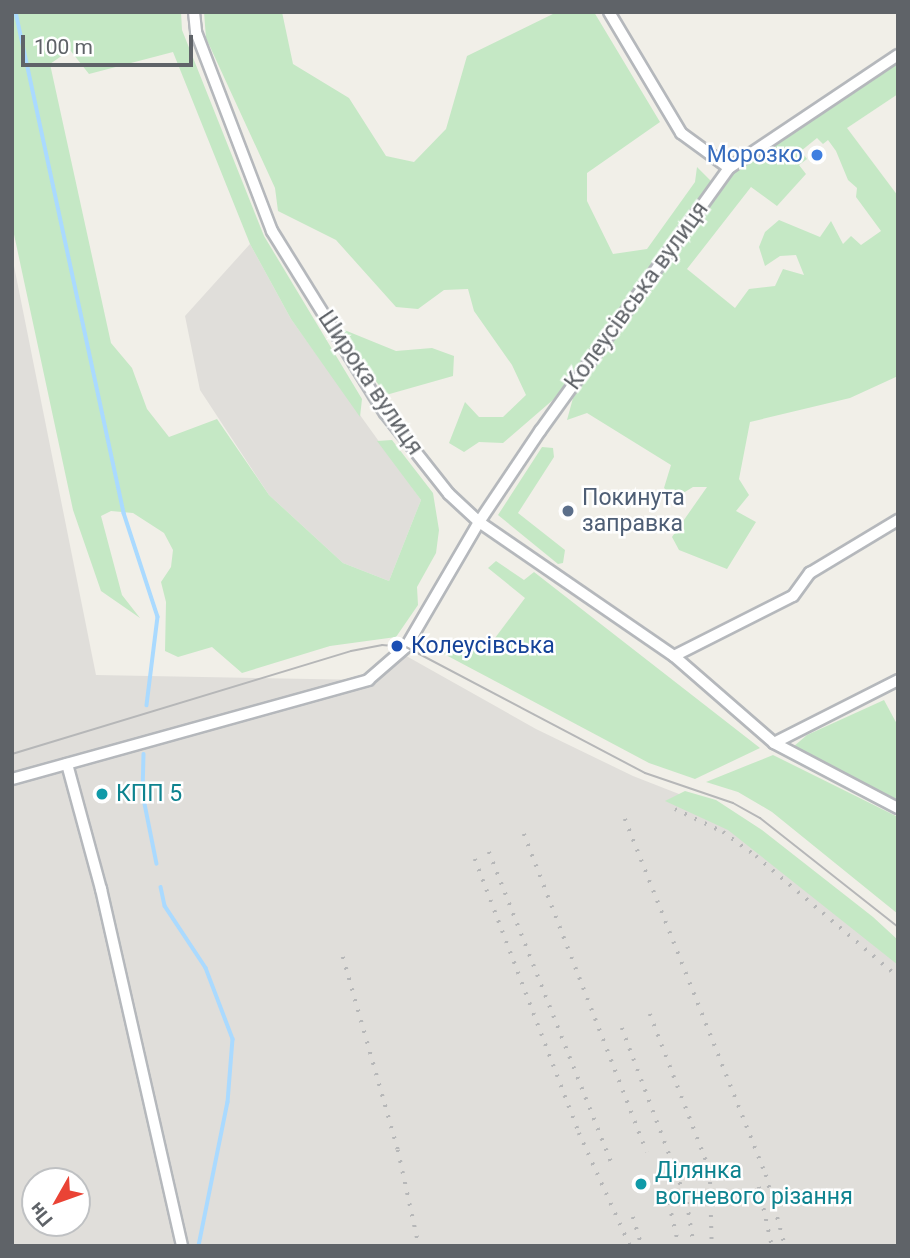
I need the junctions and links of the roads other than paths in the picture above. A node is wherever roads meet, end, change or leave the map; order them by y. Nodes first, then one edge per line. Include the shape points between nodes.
1 (194, 12) edge
2 (610, 12) edge
3 (898, 55) edge
4 (729, 168) junction
5 (898, 520) edge
6 (479, 522) junction
7 (674, 656) junction
8 (898, 680) edge
9 (774, 743) junction
10 (67, 764) junction
11 (12, 779) edge
12 (898, 808) edge
13 (182, 1246) edge

1 - 6 street, Широка вулиця via 196,32 272,231 384,413 449,494
2 - 4 street via 681,133
3 - 4 street, Колеусівська вулиця
4 - 6 street, Колеусівська вулиця via 620,316
5 - 7 street via 810,573 793,596
6 - 7 street, Широка вулиця
6 - 10 street, Колеусівська вулиця via 405,647 368,680
7 - 9 street, Широка вулиця
8 - 9 street
9 - 12 street, Широка вулиця
10 - 11 street, Колеусівська вулиця
10 - 13 street via 101,889

